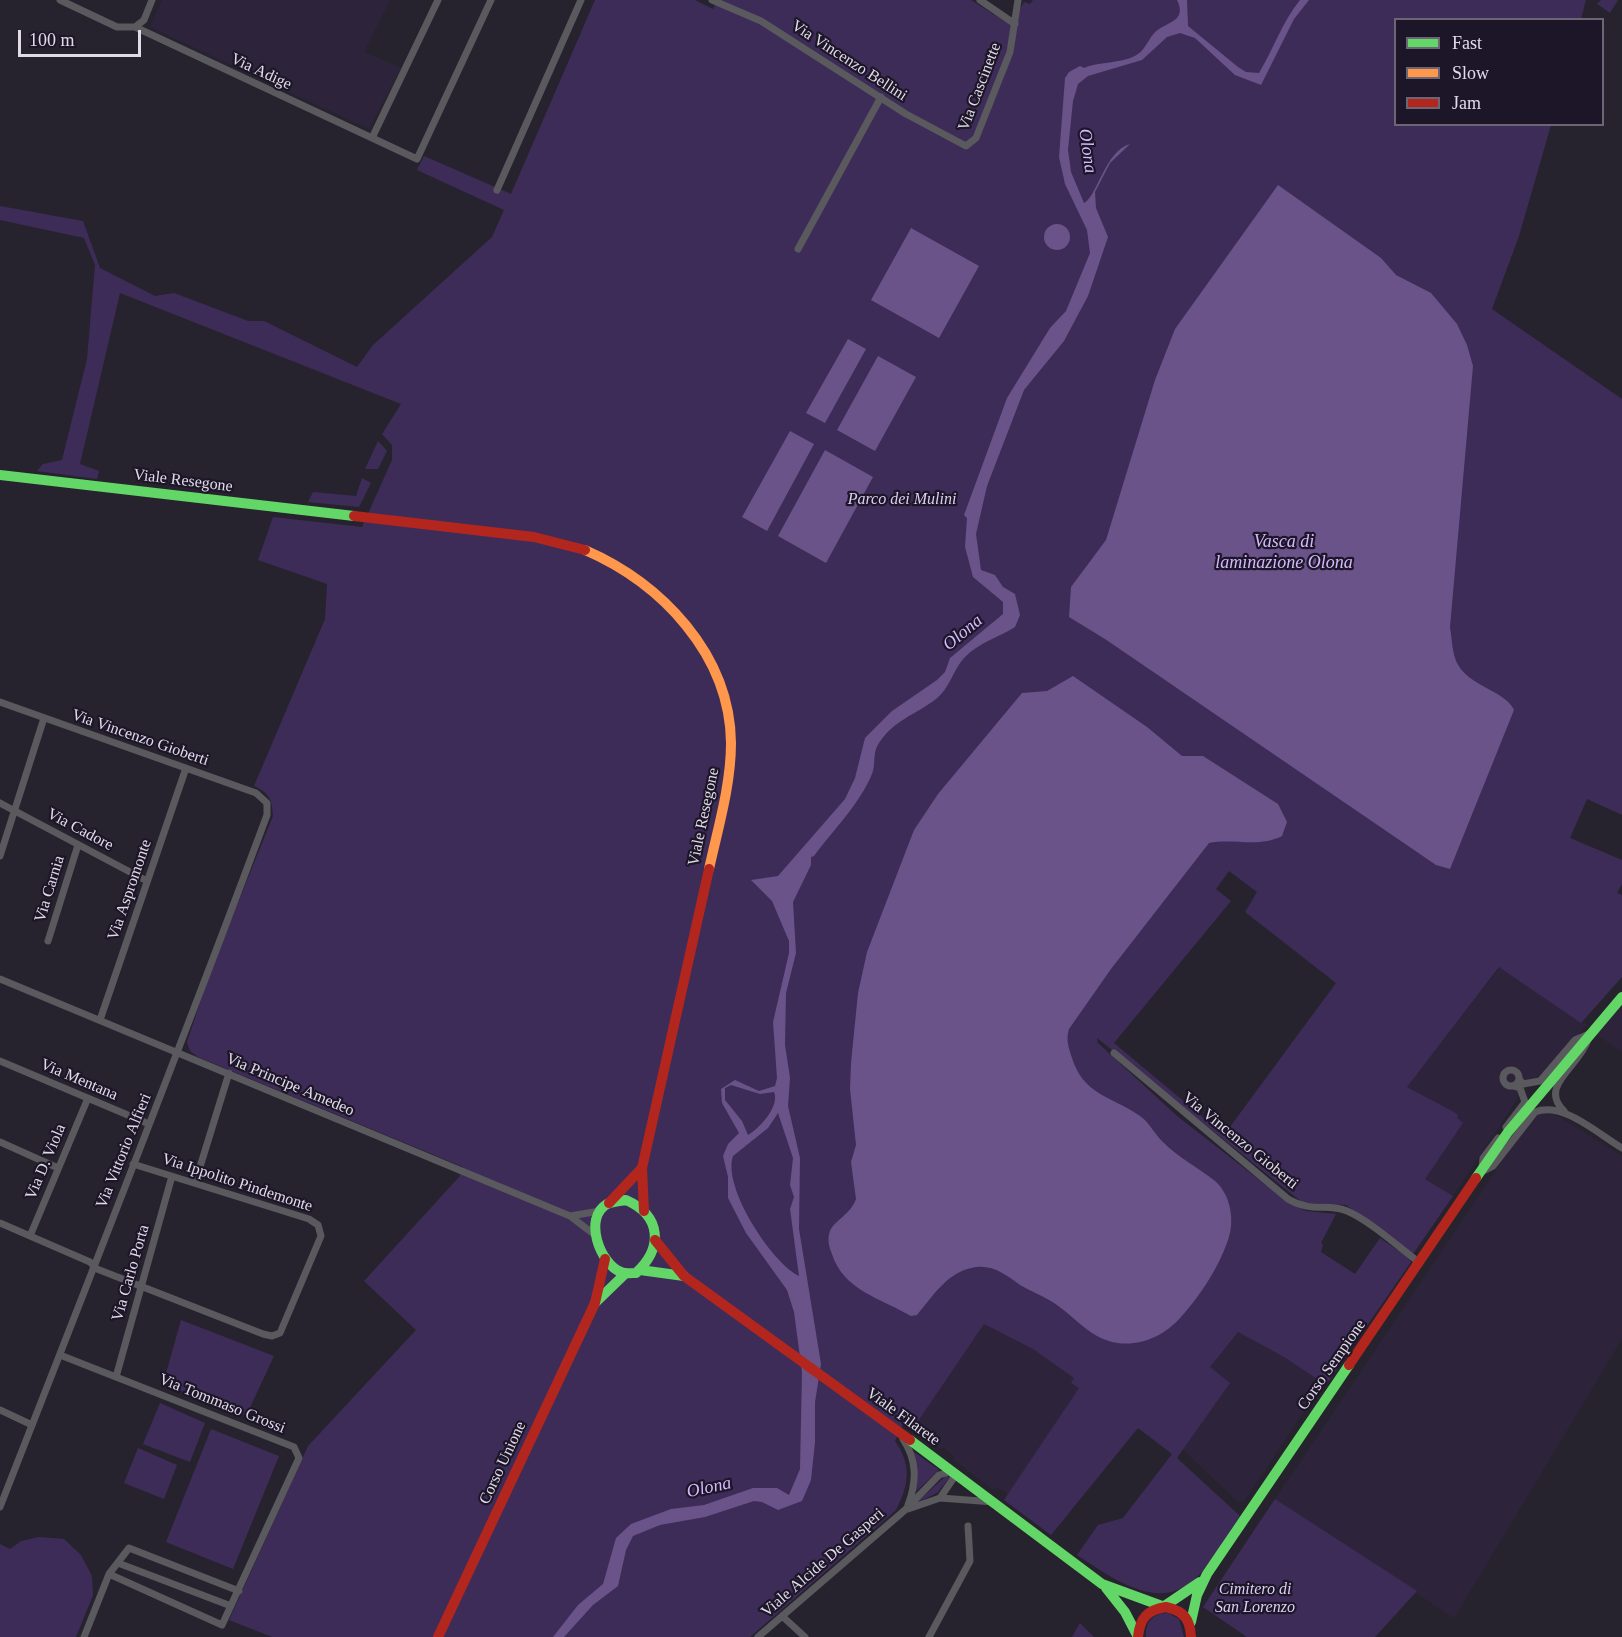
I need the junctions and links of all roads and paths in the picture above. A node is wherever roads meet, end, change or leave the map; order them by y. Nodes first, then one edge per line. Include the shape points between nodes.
1 (60, 0) edge
2 (152, 0) edge
3 (438, 0) edge
4 (491, 0) edge
5 (581, 0) edge
6 (712, 0) edge
7 (980, 0) edge
8 (1018, 0) edge
9 (1015, 24) junction
10 (135, 27) junction
11 (881, 97) junction
12 (372, 138) junction
13 (969, 145) joint
14 (497, 190) dead end
15 (798, 249) dead end
16 (0, 475) edge
17 (0, 702) edge
18 (44, 718) junction
19 (186, 768) junction
20 (0, 802) edge
21 (267, 803) joint
22 (15, 811) junction
23 (78, 845) junction
24 (0, 856) edge
25 (147, 881) junction
26 (48, 941) dead end
27 (0, 980) edge
28 (1622, 997) edge
29 (100, 1020) junction
30 (1591, 1033) junction
31 (1114, 1053) dead end
32 (178, 1054) junction
33 (0, 1061) edge
34 (229, 1073) junction
35 (1518, 1079) junction
36 (1513, 1086) junction
37 (88, 1098) junction
38 (1570, 1116) junction
39 (149, 1124) junction
40 (0, 1142) edge
41 (1622, 1148) edge
42 (133, 1164) junction
43 (58, 1168) junction
44 (642, 1168) junction
45 (1481, 1172) junction
46 (172, 1176) junction
47 (195, 1183) junction
48 (609, 1203) junction
49 (600, 1211) junction
50 (645, 1211) junction
51 (570, 1216) junction
52 (0, 1223) edge
53 (595, 1235) junction
54 (30, 1236) junction
55 (655, 1240) junction
56 (605, 1259) junction
57 (1420, 1263) junction
58 (94, 1265) junction
59 (640, 1270) junction
60 (625, 1274) junction
61 (684, 1276) junction
62 (141, 1287) junction
63 (595, 1303) junction
64 (60, 1355) junction
65 (116, 1377) junction
66 (0, 1410) edge
67 (32, 1425) junction
68 (900, 1434) junction
69 (952, 1471) junction
70 (940, 1498) junction
71 (996, 1503) junction
72 (0, 1507) edge
73 (905, 1510) junction
74 (968, 1526) dead end
75 (118, 1563) junction
76 (109, 1574) junction
77 (1208, 1574) junction
78 (1102, 1584) junction
79 (239, 1591) junction
80 (1164, 1605) junction
81 (231, 1606) junction
82 (783, 1616) junction
83 (1193, 1632) edge
84 (84, 1637) edge
85 (438, 1637) edge
86 (758, 1637) edge
87 (805, 1637) edge
88 (929, 1637) edge
89 (1138, 1637) edge

1 - 10 street, Via Adige via 117,27
2 - 10 street via 144,20
3 - 12 street
4 - 12 street, Via Adige via 417,159
5 - 14 street
6 - 11 street, Via Vincenzo Bellini via 761,21
7 - 9 street
8 - 9 street, Via Cascinette
9 - 13 street, Via Cascinette via 1010,52 976,138
10 - 12 street, Via Adige
11 - 13 street, Via Vincenzo Bellini via 960,144
11 - 15 street
16 - 44 street, Viale Resegone via 534,537 583,549 607,560 629,572 667,603 697,639 718,678 729,721 730,764
17 - 18 street, Via Vincenzo Gioberti
18 - 19 street, Via Vincenzo Gioberti
18 - 22 street
19 - 21 street, Via Vincenzo Gioberti via 255,793
19 - 25 street, Via Aspromonte
20 - 22 street, Via Cadore
21 - 32 street, Via Vittorio Alfieri via 267,814
22 - 23 street, Via Cadore
22 - 24 street
23 - 25 street, Via Cadore
23 - 26 street, Via Carnia
25 - 29 street, Via Aspromonte
27 - 29 street, Via Principe Amedeo
28 - 30 street, Corso Sempione
29 - 32 street, Via Principe Amedeo
30 - 35 street, Corso Sempione via 1575,1040 1540,1081 1523,1084
30 - 38 street via 1585,1050 1553,1094
30 - 45 street, Corso Sempione via 1508,1132
31 - 57 street, Via Vincenzo Gioberti via 1288,1199 1312,1208 1351,1213
32 - 34 street, Via Principe Amedeo
32 - 39 street, Via Vittorio Alfieri
33 - 37 street, Via Mentana
34 - 47 street
34 - 51 street, Via Principe Amedeo
35 - 36 street
35 - 36 street, Corso Sempione via 1515,1071 1505,1072 1504,1082
36 - 45 street, Corso Sempione via 1520,1088 1525,1102 1484,1158
37 - 39 street, Via Mentana
37 - 43 street, Via D. Viola
38 - 41 street
38 - 45 street via 1549,1109 1535,1112 1493,1166
39 - 42 street, Via Vittorio Alfieri
40 - 43 street
42 - 46 street, Via Ippolito Pindemonte
42 - 58 street, Via Vittorio Alfieri
43 - 54 street, Via D. Viola
44 - 48 street
44 - 50 street, Viale Resegone
45 - 57 street, Corso Sempione
46 - 47 street, Via Ippolito Pindemonte
46 - 62 street, Via Carlo Porta
47 - 62 street, Via Ippolito Pindemonte via 318,1225 321,1236 282,1329 269,1336
48 - 49 street
48 - 50 street via 626,1200
49 - 51 street
49 - 53 street
50 - 55 street
51 - 53 street, Via Principe Amedeo
52 - 54 street
53 - 56 street
54 - 58 street
55 - 59 street via 652,1256
55 - 61 street, Viale Filarete
56 - 60 street
56 - 63 street, Corso Unione
57 - 77 street, Corso Sempione
58 - 62 street
58 - 64 street, Via Vittorio Alfieri
59 - 60 street
59 - 61 street, Viale Filarete
60 - 63 street, Corso Unione
61 - 68 street, Viale Filarete
62 - 65 street, Via Carlo Porta
63 - 85 street, Corso Unione
64 - 65 street, Via Tommaso Grossi
64 - 67 street, Via Vittorio Alfieri
65 - 79 street, Via Tommaso Grossi via 294,1447 298,1452 300,1458
66 - 67 street
67 - 72 street, Via Vittorio Alfieri
68 - 69 street, Viale Filarete
68 - 73 street, Viale Alcide De Gasperi via 911,1451 915,1471
69 - 70 street via 953,1479
69 - 71 street, Viale Filarete
69 - 73 street, Viale Alcide De Gasperi via 939,1475
70 - 71 street, Viale Alcide De Gasperi
70 - 73 street, Viale Alcide De Gasperi
71 - 78 street, Viale Filarete
73 - 82 street, Viale Alcide De Gasperi
74 - 88 street via 970,1561
75 - 76 street
75 - 79 street via 129,1548
75 - 81 street
76 - 81 street via 222,1625
76 - 84 street
77 - 80 street, Corso Sempione via 1197,1586
77 - 83 street, Corso Sempione via 1197,1595
78 - 80 street, Viale Filarete
78 - 89 street, Viale Filarete via 1125,1612
79 - 81 street
80 - 83 street, Viale Filarete via 1177,1608
80 - 89 street, Corso Sempione via 1142,1618
82 - 86 street, Viale Alcide De Gasperi
82 - 87 street

